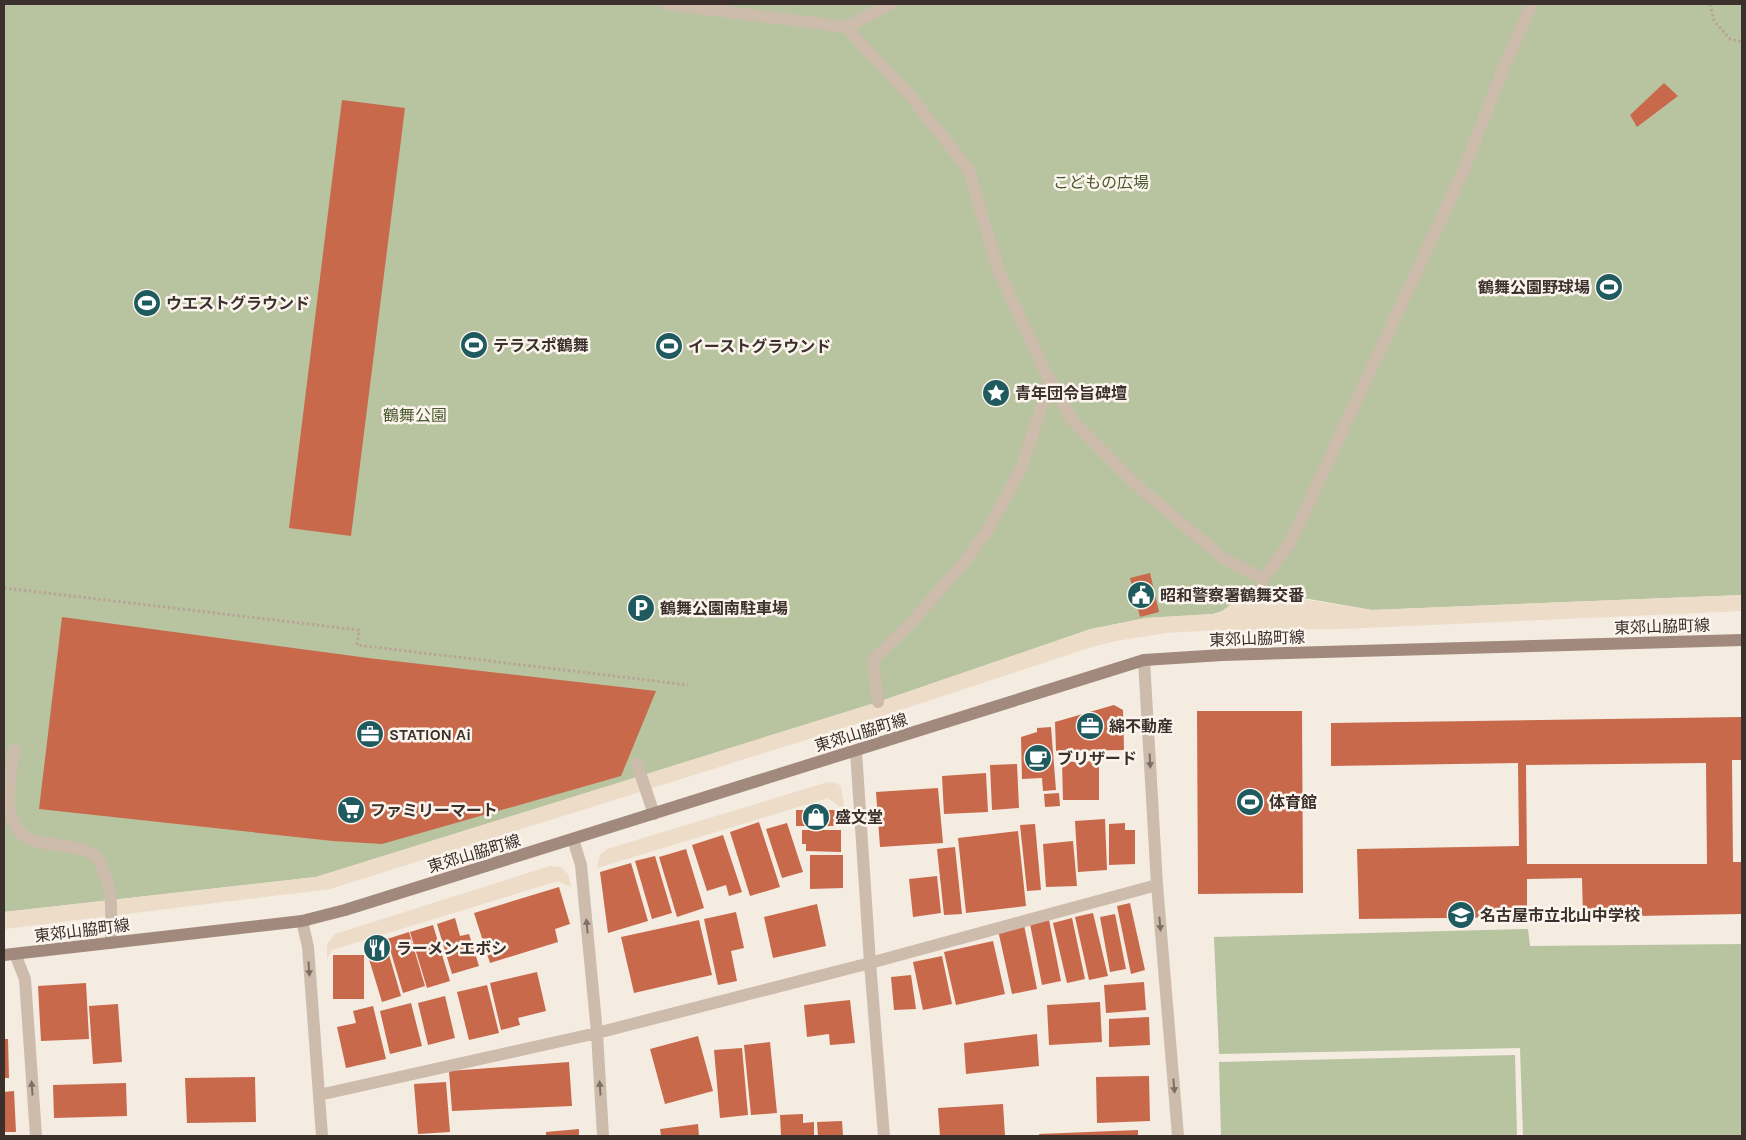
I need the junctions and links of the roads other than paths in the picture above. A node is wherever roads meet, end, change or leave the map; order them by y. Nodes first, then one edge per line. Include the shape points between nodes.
1 (667, 4) edge
2 (891, 4) edge
3 (1532, 4) edge
4 (846, 28) junction
5 (1050, 381) junction
6 (1263, 579) junction
7 (1260, 595) dead end
8 (1742, 640) edge
9 (1144, 660) junction
10 (878, 702) dead end
11 (14, 750) dead end
12 (856, 751) junction
13 (637, 764) dead end
14 (654, 814) junction
15 (573, 839) junction
16 (1157, 885) junction
17 (302, 921) junction
18 (111, 943) junction
19 (10, 954) edge
20 (870, 963) junction
21 (597, 1033) junction
22 (319, 1095) junction
23 (36, 1136) edge
24 (322, 1136) edge
25 (604, 1136) edge
26 (884, 1136) edge
27 (1178, 1136) edge

1 - 4 street
2 - 4 street
3 - 6 street via 1463,172 1290,543
4 - 5 street via 912,98 969,170 998,270
5 - 6 street via 1072,420 1133,482 1222,558
5 - 10 street via 1022,466 989,528 967,559 874,660
6 - 7 street
8 - 9 street, 東郊山脇町線
9 - 12 street, 東郊山脇町線
9 -> 16 street
11 - 18 street via 10,815 16,828 25,836 87,851 97,858 108,879
12 - 14 street, 東郊山脇町線
12 - 20 street
13 - 14 street
14 - 15 street, 東郊山脇町線
15 - 17 street, 東郊山脇町線
21 -> 15 street via 581,865
16 - 20 street
16 -> 27 street
17 - 18 street, 東郊山脇町線
17 -> 22 street via 308,947
18 - 19 street, 東郊山脇町線
23 -> 19 street via 25,978
20 - 21 street
20 - 26 street
21 - 22 street
25 -> 21 street
22 - 24 street

